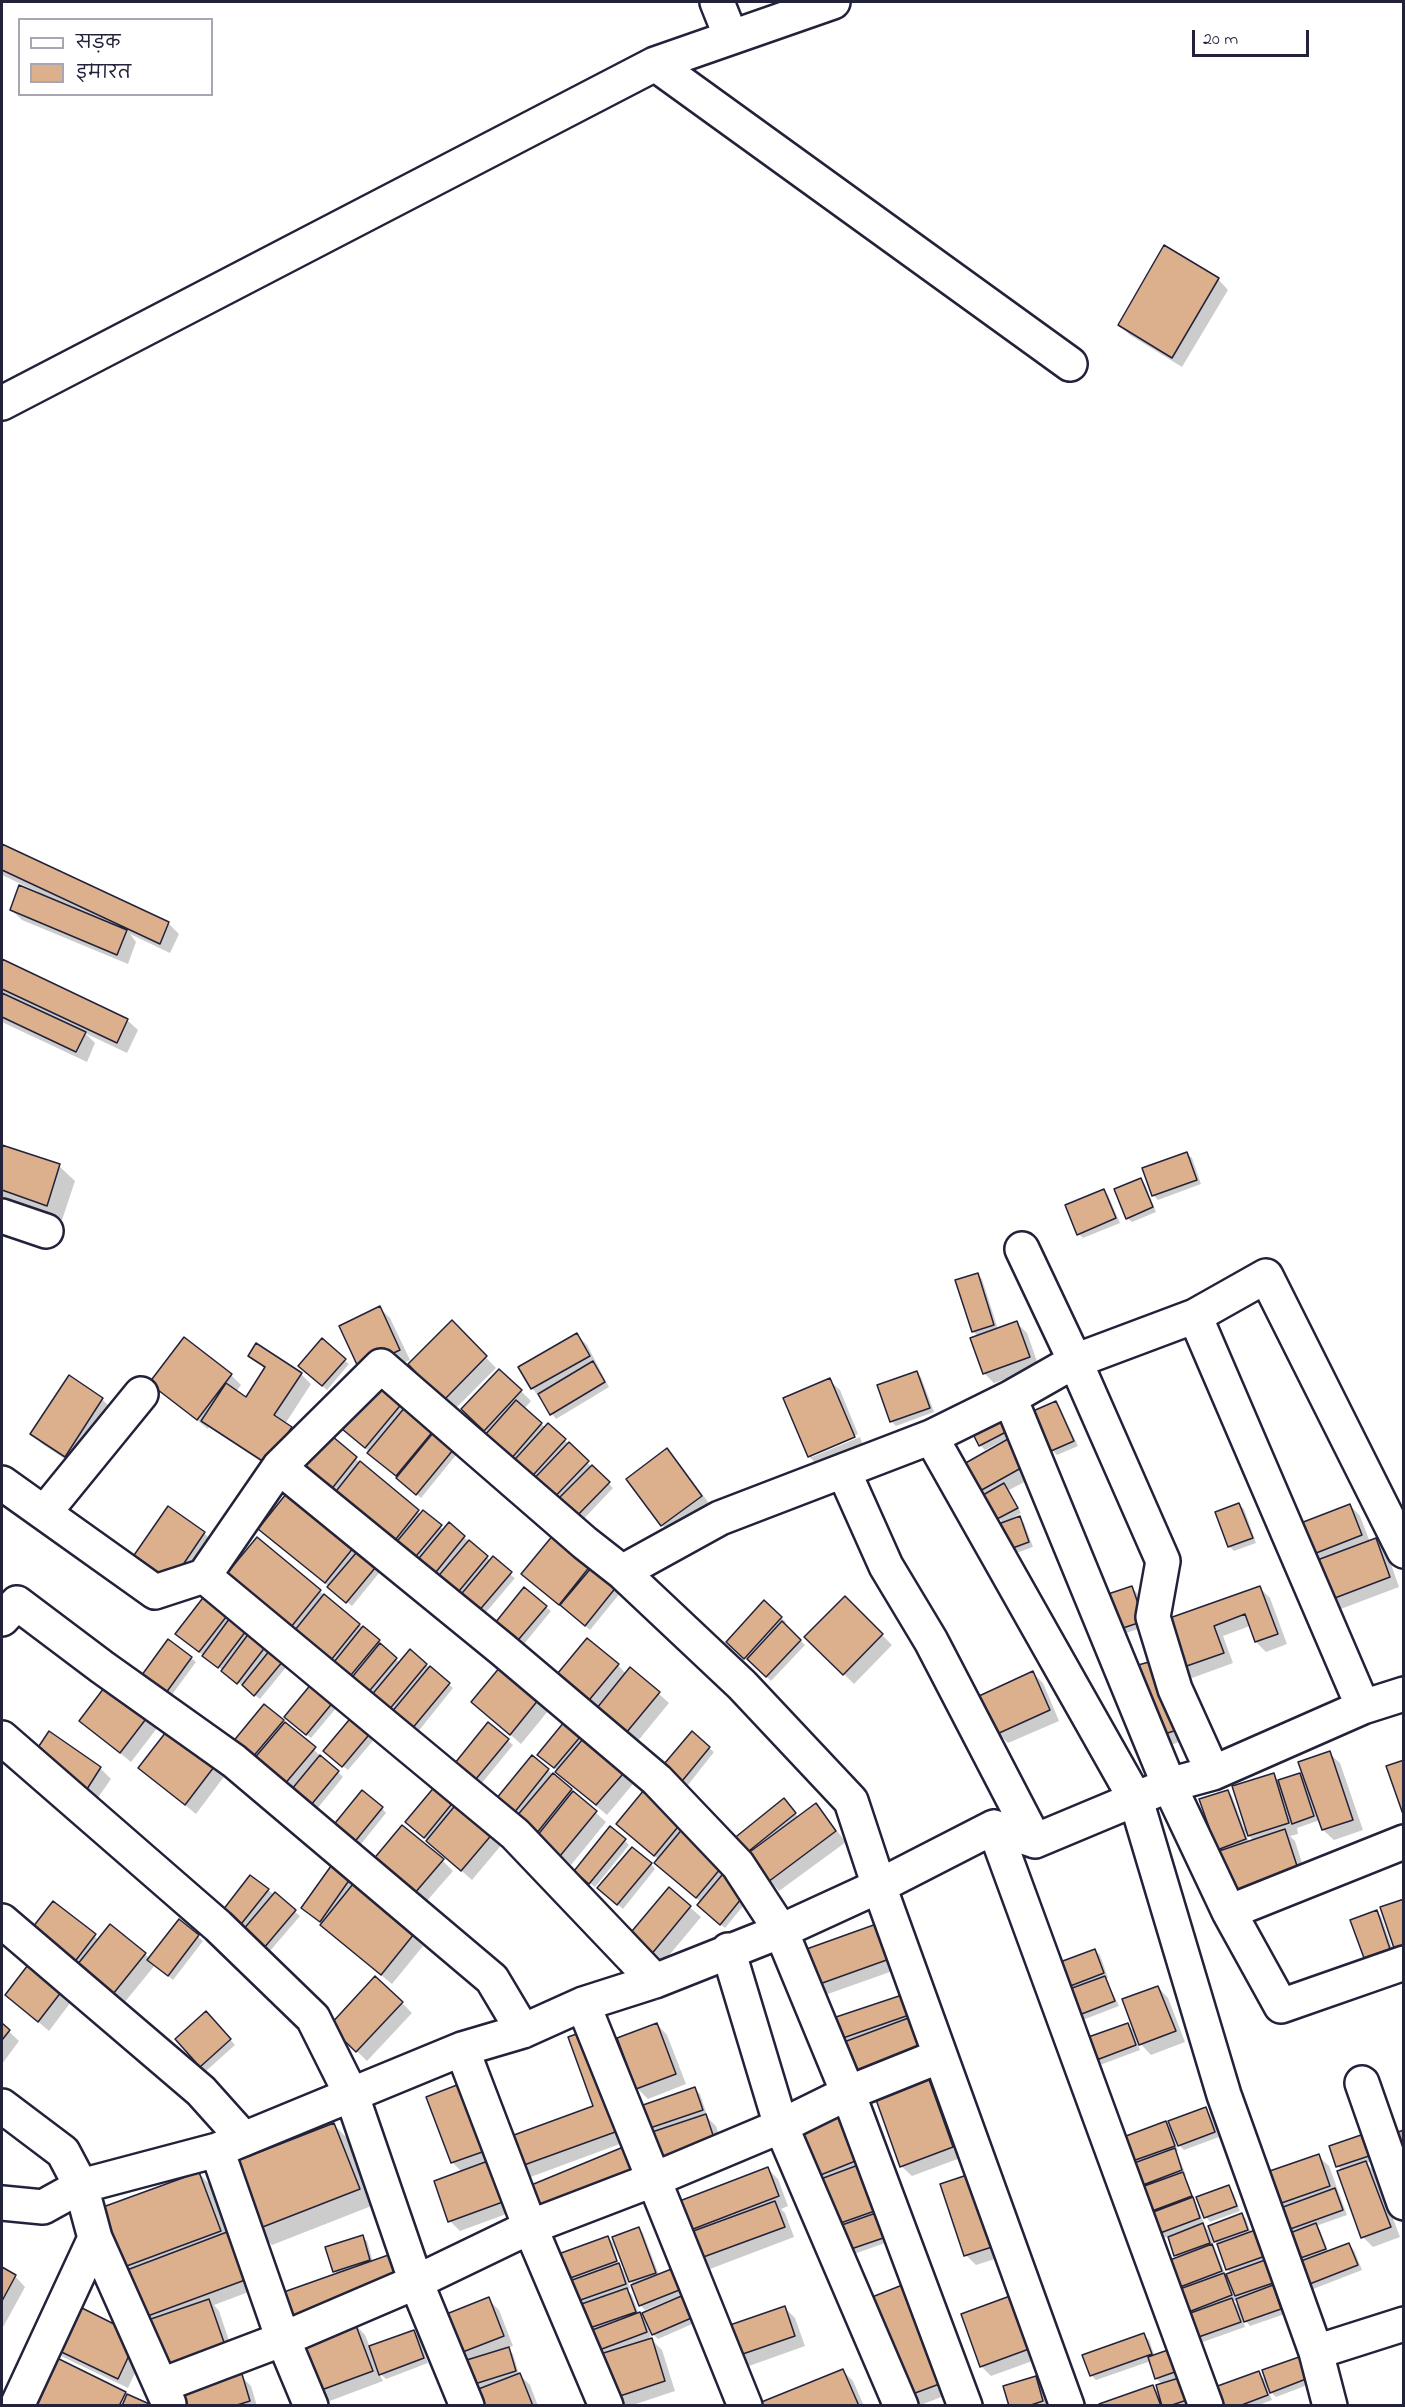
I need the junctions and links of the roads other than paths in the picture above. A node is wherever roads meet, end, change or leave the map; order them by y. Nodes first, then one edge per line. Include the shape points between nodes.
1 (717, 2) edge
2 (833, 2) edge
3 (731, 37) junction
4 (655, 64) junction
5 (1070, 364) dead end
6 (2, 403) edge
7 (2, 1216) edge
8 (46, 1231) dead end
9 (1022, 1249) dead end
10 (1195, 1316) junction
11 (1075, 1361) junction
12 (141, 1394) dead end
13 (1010, 1398) junction
14 (931, 1437) junction
15 (279, 1467) junction
16 (844, 1472) junction
17 (2, 1483) edge
18 (44, 1514) junction
19 (1404, 1551) edge
20 (622, 1572) junction
21 (204, 1576) junction
22 (2, 1619) edge
23 (1404, 1694) edge
24 (1363, 1707) junction
25 (2, 1738) edge
26 (1213, 1773) junction
27 (1169, 1785) junction
28 (1136, 1800) junction
29 (994, 1827) junction
30 (1035, 1842) junction
31 (1404, 1842) edge
32 (879, 1886) junction
33 (1229, 1912) junction
34 (2, 1921) edge
35 (781, 1931) junction
36 (728, 1950) junction
37 (1404, 1963) edge
38 (655, 1981) junction
39 (583, 2004) junction
40 (523, 2031) junction
41 (462, 2049) junction
42 (940, 2056) junction
43 (1362, 2083) dead end
44 (848, 2093) junction
45 (352, 2096) junction
46 (2, 2106) edge
47 (781, 2126) junction
48 (230, 2144) junction
49 (655, 2179) junction
50 (81, 2186) junction
51 (1404, 2203) edge
52 (2, 2204) edge
53 (530, 2227) junction
54 (95, 2238) junction
55 (416, 2282) junction
56 (1404, 2324) edge
57 (282, 2339) junction
58 (1316, 2352) junction
59 (166, 2395) edge
60 (17, 2406) edge
61 (311, 2406) edge
62 (467, 2406) edge
63 (606, 2406) edge
64 (745, 2406) edge
65 (901, 2406) edge
66 (966, 2406) edge
67 (1067, 2406) edge
68 (1206, 2406) edge
69 (1330, 2406) edge

1 - 3 street
2 - 3 street
3 - 4 street
4 - 5 street
4 - 6 street
7 - 8 street
9 - 11 street
10 - 11 street
10 - 19 street via 1266,1276
10 - 24 street
11 - 13 street
11 - 26 street via 1163,1561 1153,1617 1175,1689
12 - 18 street
13 - 14 street
13 - 27 street
14 - 16 street
14 - 28 street
15 - 20 street via 381,1366
15 - 21 street
15 - 35 street via 657,1780 738,1865
16 - 20 street via 720,1518
16 - 30 street via 886,1566 931,1641
17 - 18 street
18 - 21 street via 155,1592
20 - 32 street via 742,1684 851,1801
21 - 38 street via 515,1834
22 - 40 street via 17,1603 234,1761 492,1979
23 - 24 street
24 - 26 street
25 - 45 street via 218,1926 313,2018
26 - 27 street
27 - 28 street
27 - 33 street
28 - 30 street
28 - 58 street via 1224,2095
29 - 30 street
29 - 32 street
29 - 68 street
31 - 33 street
32 - 35 street
32 - 42 street
33 - 37 street via 1281,2006
34 - 48 street via 201,2091
35 - 36 street
35 - 44 street
36 - 38 street
36 - 47 street
38 - 39 street
39 - 40 street
39 - 49 street
40 - 41 street
41 - 45 street
41 - 53 street
42 - 44 street
42 - 67 street
43 - 51 street
44 - 47 street
44 - 66 street
45 - 48 street
45 - 55 street
46 - 50 street via 63,2152
47 - 49 street
47 - 65 street
48 - 50 street
48 - 57 street
49 - 53 street
49 - 64 street
50 - 52 street via 43,2207
50 - 54 street
53 - 55 street
53 - 63 street
54 - 59 street
54 - 60 street
55 - 57 street
55 - 62 street
56 - 58 street
57 - 59 street
57 - 61 street
58 - 69 street

